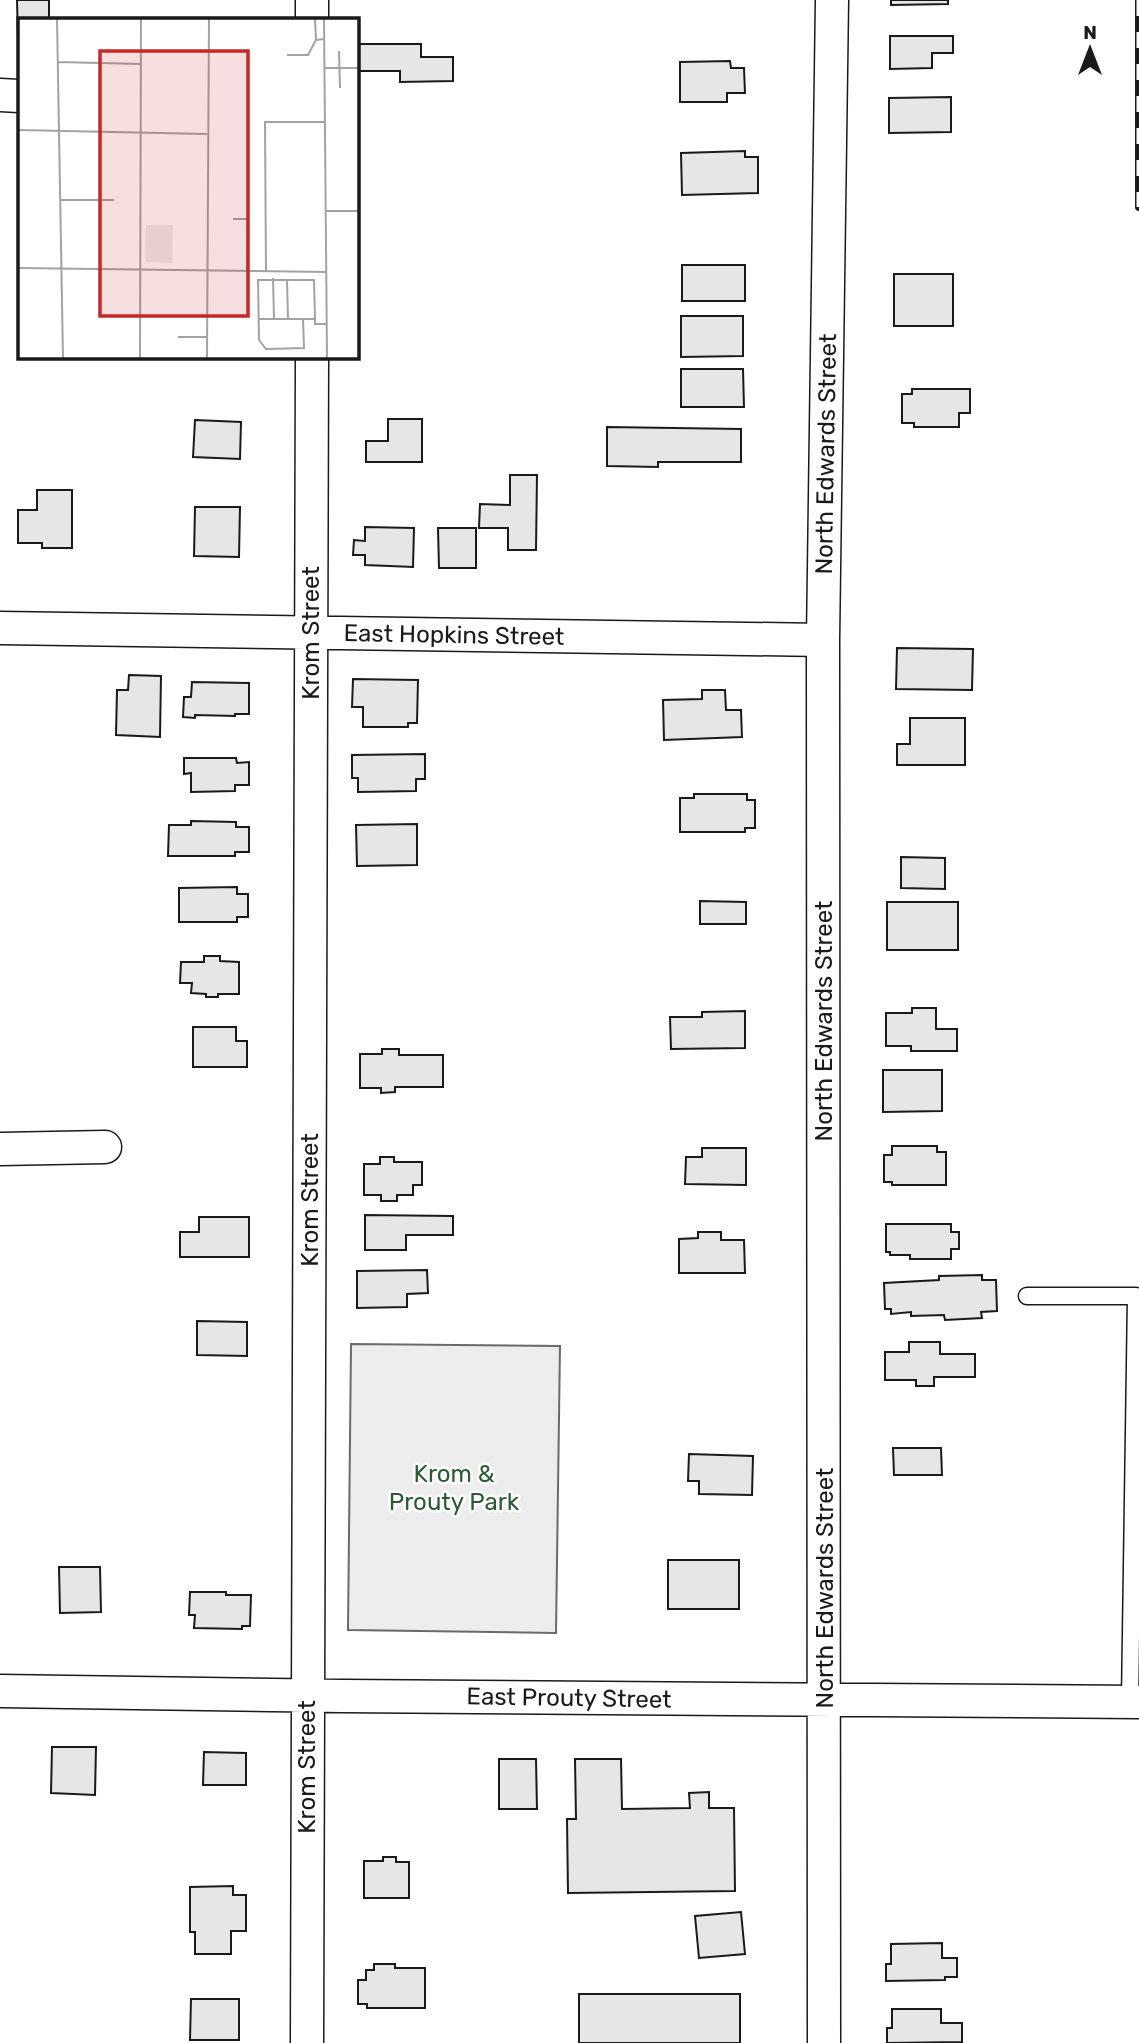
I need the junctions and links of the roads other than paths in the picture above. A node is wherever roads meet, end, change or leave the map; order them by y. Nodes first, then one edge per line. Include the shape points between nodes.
1 (312, 0) edge
2 (832, 0) edge
3 (312, 18) edge
4 (0, 96) edge
5 (18, 96) edge
6 (312, 359) edge
7 (0, 628) edge
8 (311, 633) junction
9 (823, 640) junction
10 (105, 1147) dead end
11 (0, 1149) edge
12 (1027, 1296) dead end
13 (0, 1691) edge
14 (307, 1695) junction
15 (825, 1700) junction
16 (1135, 1702) edge
17 (307, 2043) edge
18 (824, 2043) edge

1 - 3 street
2 - 9 street, North Edwards Street
4 - 5 street
6 - 8 street, Krom Street
7 - 8 street, East Hopkins Street
8 - 9 street, East Hopkins Street
8 - 14 street, Krom Street
9 - 15 street, North Edwards Street
10 - 11 street
12 - 16 lane via 1136,1296
13 - 14 street, East Prouty Street
14 - 15 street, East Prouty Street
14 - 17 street, Krom Street
15 - 16 street, East Prouty Street
15 - 18 street, North Edwards Street

